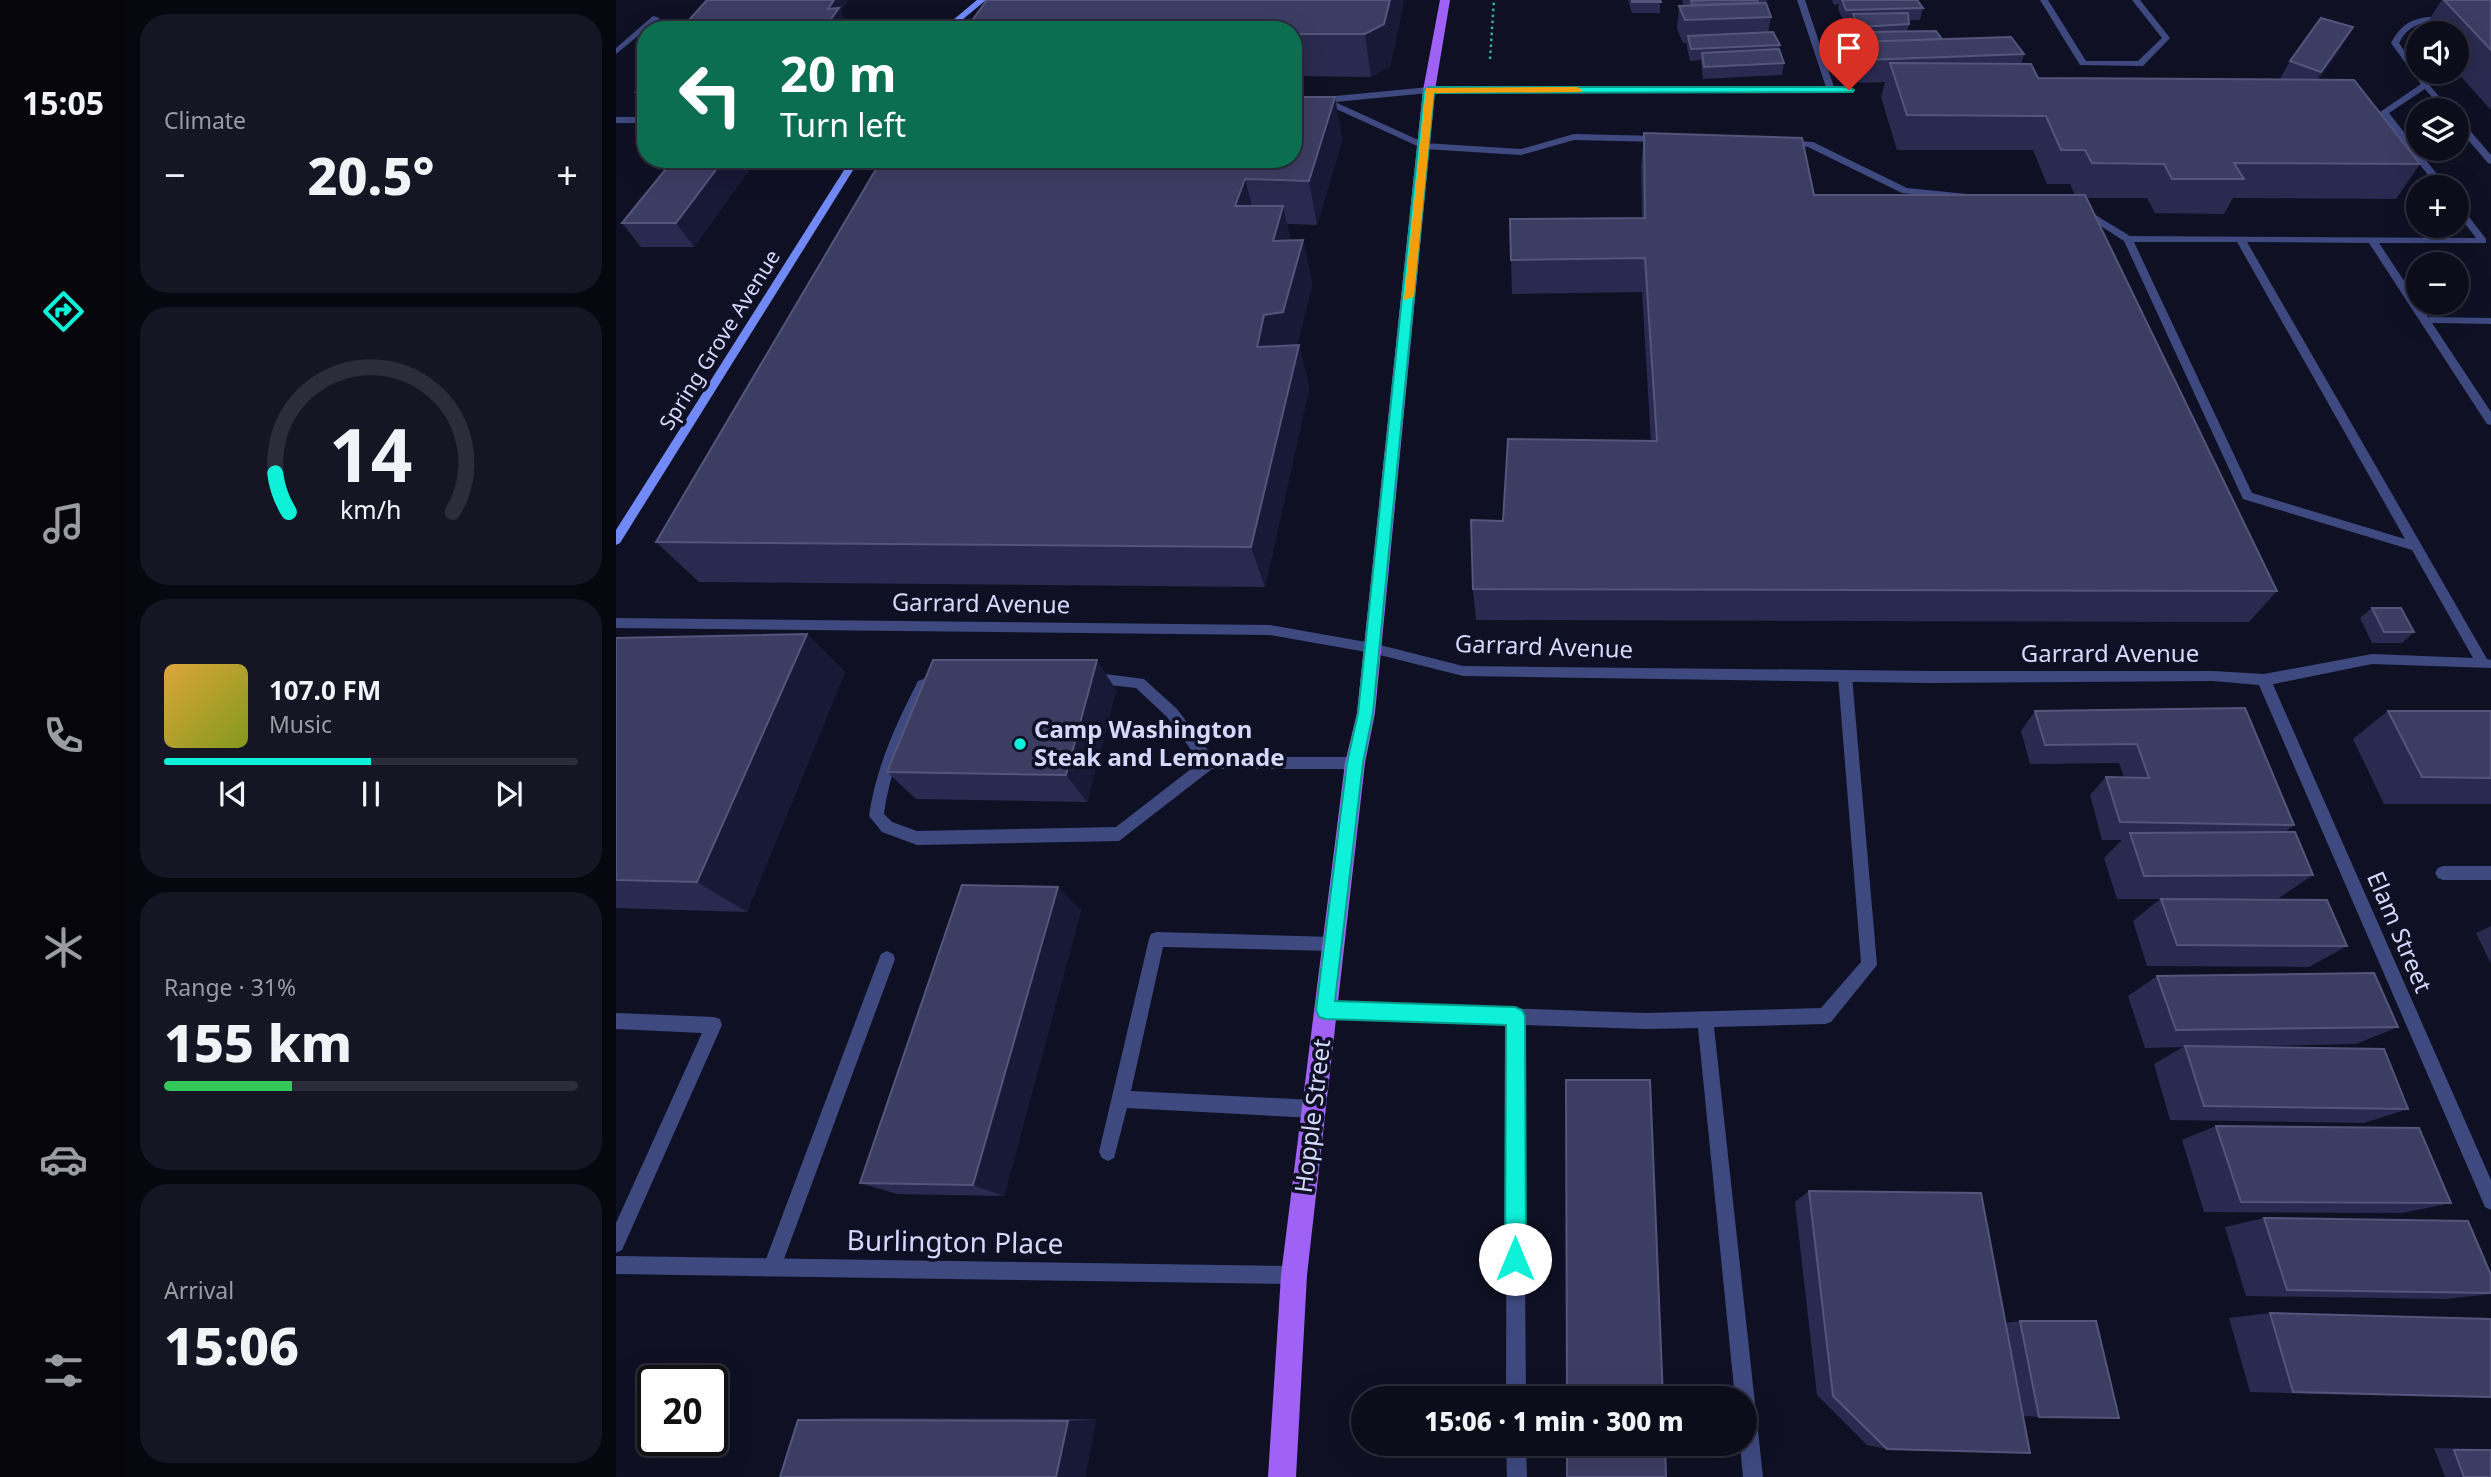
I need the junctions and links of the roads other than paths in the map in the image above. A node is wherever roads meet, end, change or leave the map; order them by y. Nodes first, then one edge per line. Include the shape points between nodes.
1 (982, 0) edge
2 (1801, 0) edge
3 (2044, 0) edge
4 (2136, 0) edge
5 (1445, 3) edge
6 (656, 18) dead end
7 (2455, 18) edge
8 (652, 21) edge
9 (956, 21) edge
10 (637, 34) edge
11 (616, 52) edge
12 (2426, 85) junction
13 (1429, 90) junction
14 (1831, 90) junction
15 (1849, 90) dead end
16 (2437, 98) edge
17 (1302, 100) edge
18 (1325, 100) junction
19 (616, 120) edge
20 (637, 120) edge
21 (2469, 135) edge
22 (1671, 139) edge
23 (1768, 143) edge
24 (1424, 146) junction
25 (2491, 161) edge
26 (850, 168) edge
27 (2433, 175) edge
28 (1972, 198) edge
29 (2065, 207) edge
30 (2469, 220) edge
31 (2129, 239) junction
32 (2372, 240) junction
33 (2487, 240) edge
34 (2241, 241) junction
35 (2423, 320) junction
36 (2491, 321) edge
37 (2491, 421) edge
38 (616, 540) edge
39 (2416, 547) junction
40 (616, 623) edge
41 (1372, 648) junction
42 (2487, 664) edge
43 (1845, 676) junction
44 (953, 677) edge
45 (1097, 679) edge
46 (2264, 680) junction
47 (1209, 763) junction
48 (1355, 763) junction
49 (2443, 873) dead end
50 (2491, 873) edge
51 (1333, 944) junction
52 (887, 959) dead end
53 (1325, 1010) junction
54 (1515, 1016) junction
55 (1705, 1019) junction
56 (616, 1021) edge
57 (1121, 1099) junction
58 (1314, 1109) junction
59 (1108, 1152) dead end
60 (2491, 1201) edge
61 (616, 1244) edge
62 (616, 1265) edge
63 (772, 1267) junction
64 (1294, 1275) junction
65 (1516, 1386) edge
66 (1516, 1456) edge
67 (1282, 1477) edge
68 (1517, 1477) edge
69 (1753, 1477) edge

1 - 9 main road
2 - 14 street
3 - 4 street via 2082,63 2140,64 2166,38
5 - 13 main road, Hopple Street
6 - 8 street
7 - 12 street via 2418,20 2402,28 2395,43
10 - 11 street
12 - 16 street
12 - 27 street via 2384,112
13 - 14 street
13 - 18 street
13 - 24 main road, Hopple Street
14 - 15 street
17 - 18 street
18 - 24 street
19 - 20 street
21 - 25 street
22 - 24 street via 1574,136 1521,152
23 - 28 street via 1810,144 1905,191
24 - 41 main road, Hopple Street
26 - 38 main road, Spring Grove Avenue
29 - 31 street via 2079,208
30 - 33 street
31 - 34 street
31 - 39 street via 2247,496
32 - 33 street
32 - 34 street
32 - 35 street
34 - 39 street
35 - 36 street
35 - 37 street
39 - 42 street
40 - 41 street, Garrard Avenue via 1270,630
41 - 43 street, Garrard Avenue via 1463,671
41 - 48 main road, Hopple Street via 1366,713
42 - 46 street, Garrard Avenue via 2372,659
43 - 46 street, Garrard Avenue via 2213,676
43 - 55 street via 1869,965 1825,1016
44 - 47 street via 923,685 877,798 876,816 887,827 917,838 1119,834
45 - 47 street via 1139,682 1172,713
46 - 60 street, Elam Street
47 - 48 street
48 - 51 main road, Hopple Street
49 - 50 street
51 - 53 main road, Hopple Street
51 - 57 street via 1157,939
52 - 63 street
53 - 54 street
53 - 58 main road, Hopple Street
54 - 55 street
54 - 65 street
55 - 69 street
56 - 61 street via 714,1025
57 - 58 street
57 - 59 street
58 - 64 main road, Hopple Street
62 - 63 street, Burlington Place
63 - 64 street, Burlington Place
64 - 67 main road, Hopple Street
66 - 68 street

